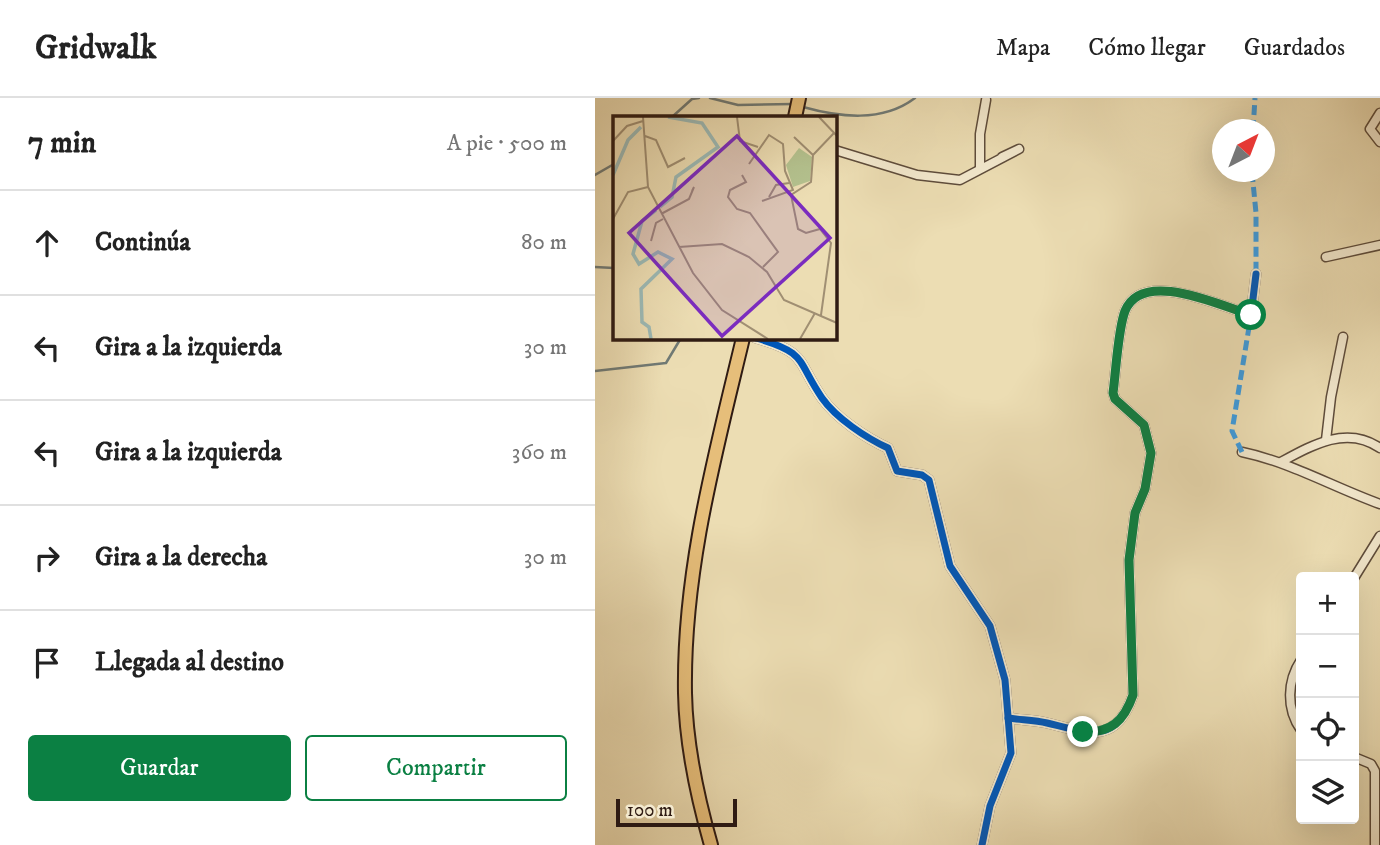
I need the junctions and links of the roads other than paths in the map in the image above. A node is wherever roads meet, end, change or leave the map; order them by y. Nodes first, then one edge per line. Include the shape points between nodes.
1 (799, 98) edge
2 (986, 100) edge
3 (1380, 113) edge
4 (796, 115) edge
5 (1380, 142) edge
6 (837, 151) edge
7 (1002, 158) dead end
8 (980, 168) junction
9 (1380, 245) edge
10 (1326, 257) dead end
11 (1256, 274) dead end
12 (1343, 337) dead end
13 (743, 340) edge
14 (762, 340) edge
15 (1326, 440) junction
16 (1380, 447) edge
17 (1241, 452) dead end
18 (1281, 461) junction
19 (1380, 504) edge
20 (1380, 536) edge
21 (1358, 572) edge
22 (1296, 675) edge
23 (1009, 718) junction
24 (1296, 719) edge
25 (1359, 759) edge
26 (711, 845) edge
27 (982, 845) edge
28 (1375, 845) edge

1 - 4 main road
2 - 8 street
3 - 5 street via 1370,129
6 - 8 street via 936,178 960,180
7 - 8 street via 1019,149
9 - 10 street
11 - 23 street via 1251,315 1171,290 1142,292 1125,311 1113,393 1144,425 1151,453 1135,513 1129,560 1133,695 1127,712 1118,724 1095,733
12 - 15 street
13 - 26 main road via 698,536 685,640 690,747
14 - 23 street via 797,356 823,400 888,448 897,471 929,480 950,566 990,626 1005,680
15 - 16 street via 1356,436
15 - 18 street
17 - 18 street
18 - 19 street via 1329,486
20 - 21 street
22 - 24 street via 1290,692
23 - 27 street via 1011,753 990,806
25 - 28 street via 1375,771

